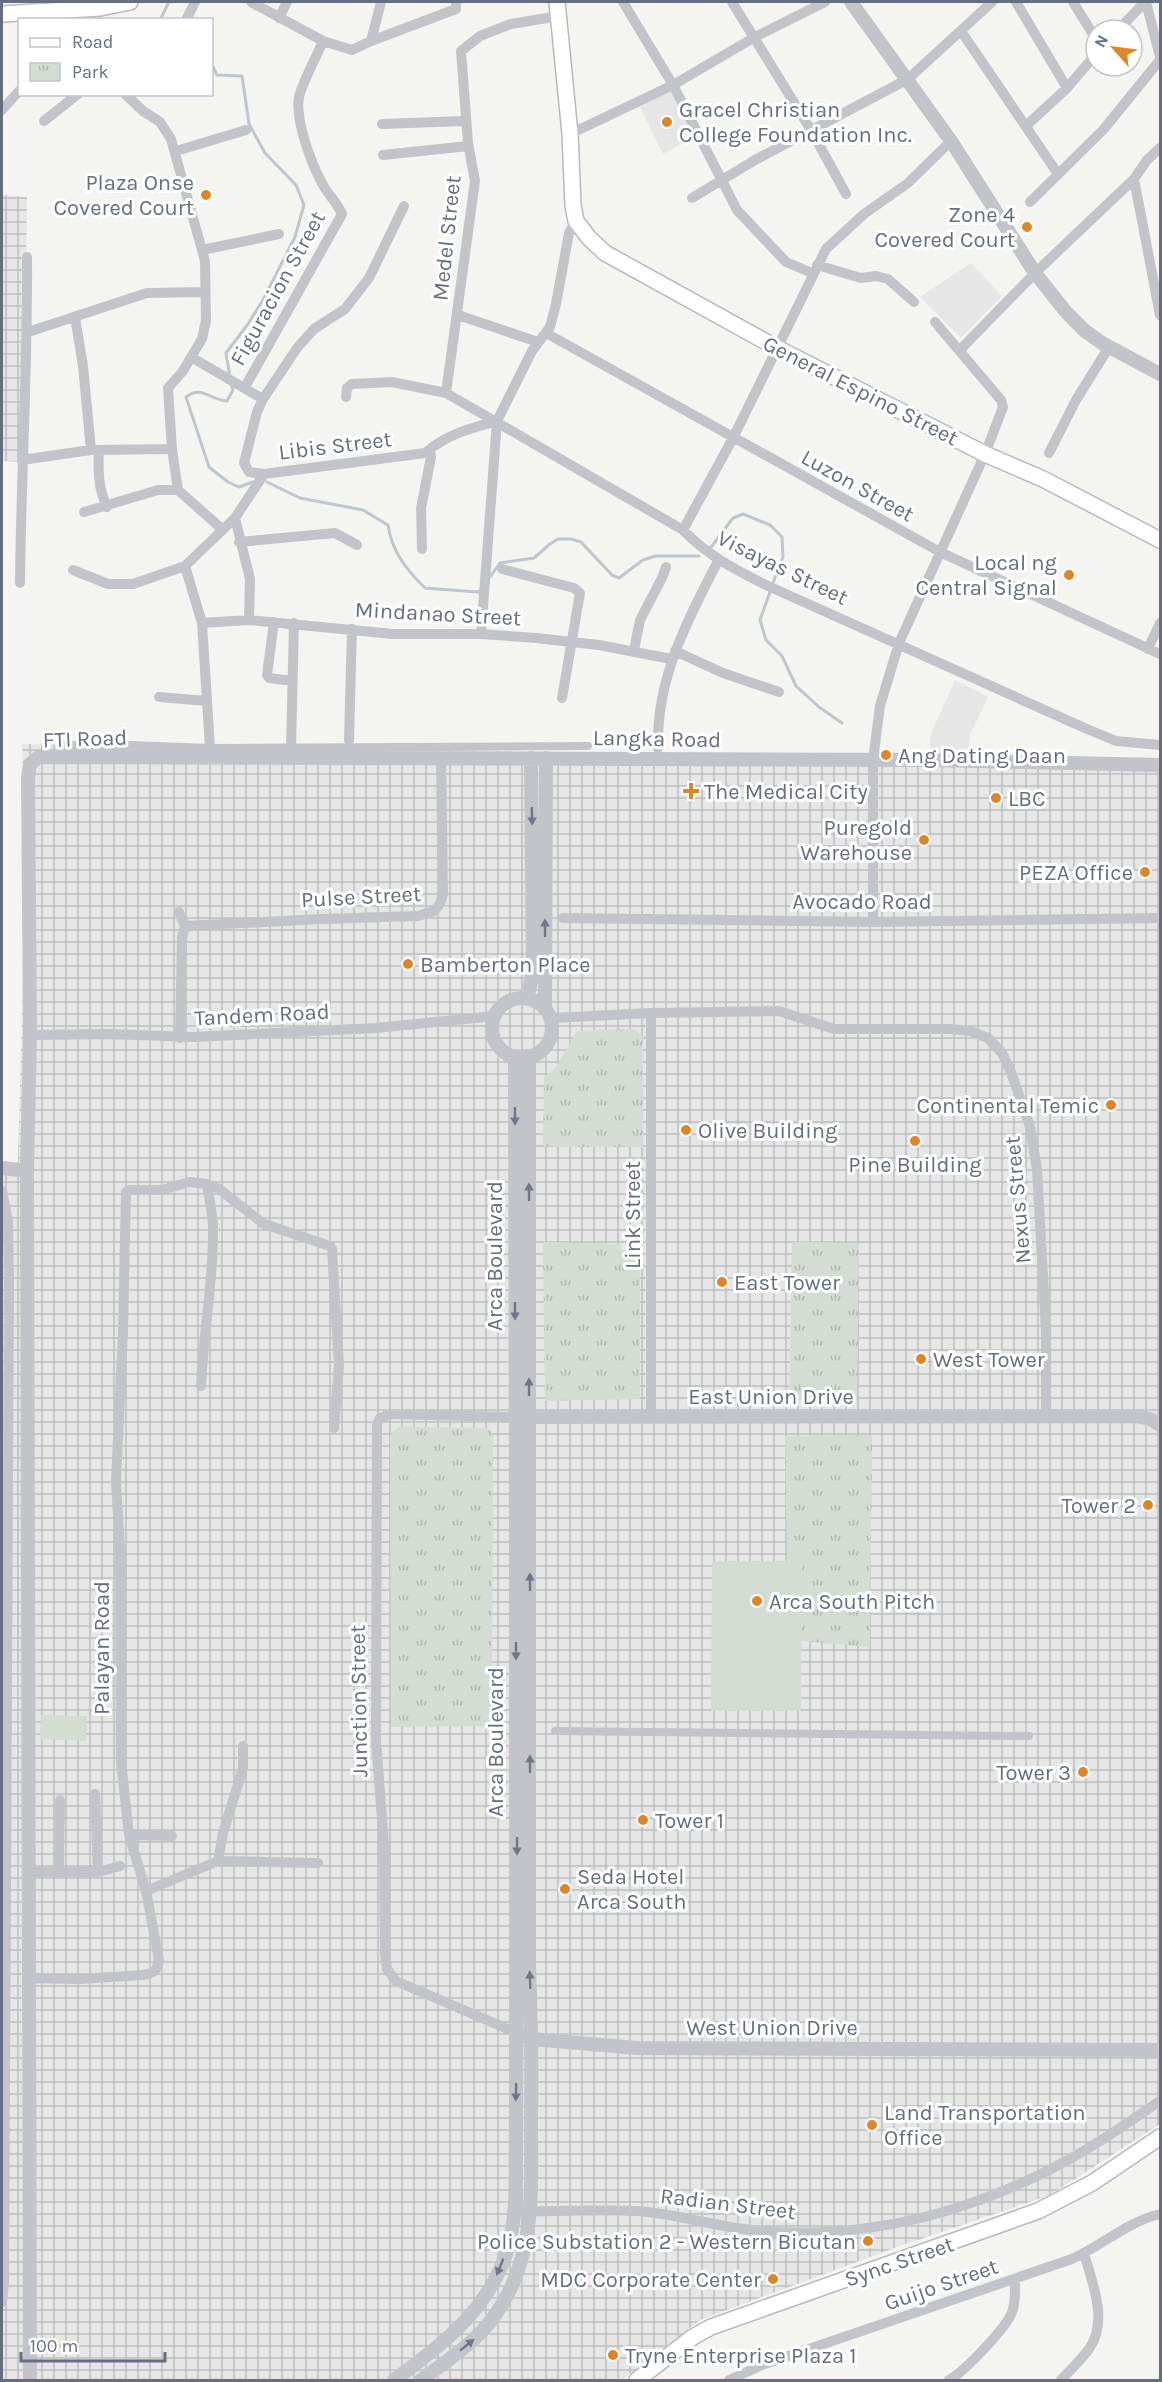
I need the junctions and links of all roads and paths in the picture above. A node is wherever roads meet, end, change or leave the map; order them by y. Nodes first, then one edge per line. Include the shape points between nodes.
1 (130, 2) edge
2 (195, 2) edge
3 (251, 2) edge
4 (287, 2) edge
5 (381, 2) edge
6 (623, 2) edge
7 (732, 2) edge
8 (825, 2) edge
9 (851, 2) edge
10 (992, 2) edge
11 (1016, 2) edge
12 (1072, 2) edge
13 (1145, 2) edge
14 (456, 5) edge
15 (558, 9) edge
16 (40, 10) edge
17 (2, 14) edge
18 (187, 18) edge
19 (279, 18) junction
20 (1130, 18) edge
21 (1084, 20) edge
22 (961, 31) junction
23 (755, 37) junction
24 (323, 41) junction
25 (371, 41) junction
26 (1161, 59) edge
27 (1084, 68) edge
28 (908, 79) junction
29 (673, 85) junction
30 (1067, 88) junction
31 (18, 92) edge
32 (75, 96) edge
33 (132, 97) edge
34 (2, 110) edge
35 (44, 121) dead end
36 (465, 121) junction
37 (382, 124) dead end
38 (1026, 126) junction
39 (246, 130) dead end
40 (811, 130) junction
41 (570, 134) junction
42 (951, 141) junction
43 (468, 146) junction
44 (1161, 148) edge
45 (176, 152) junction
46 (384, 155) dead end
47 (1058, 174) junction
48 (1134, 179) junction
49 (722, 180) junction
50 (846, 194) dead end
51 (692, 198) dead end
52 (1030, 202) dead end
53 (404, 206) dead end
54 (576, 221) junction
55 (279, 234) dead end
56 (202, 250) junction
57 (27, 257) dead end
58 (815, 269) junction
59 (1035, 273) junction
60 (206, 292) junction
61 (914, 302) dead end
62 (458, 315) junction
63 (1161, 315) edge
64 (75, 317) junction
65 (935, 322) dead end
66 (28, 332) junction
67 (546, 333) junction
68 (538, 342) junction
69 (1110, 347) junction
70 (777, 348) junction
71 (960, 350) junction
72 (191, 357) junction
73 (1161, 374) edge
74 (235, 382) junction
75 (446, 393) junction
76 (346, 397) dead end
77 (263, 399) junction
78 (497, 421) junction
79 (733, 438) junction
80 (172, 449) junction
81 (430, 449) junction
82 (95, 450) junction
83 (1049, 453) dead end
84 (985, 454) junction
85 (22, 460) junction
86 (264, 474) junction
87 (178, 490) junction
88 (107, 507) junction
89 (84, 512) dead end
90 (235, 518) junction
91 (222, 529) junction
92 (684, 530) junction
93 (1161, 540) edge
94 (239, 542) junction
95 (357, 545) dead end
96 (422, 549) dead end
97 (940, 552) junction
98 (718, 561) junction
99 (185, 566) junction
100 (666, 567) dead end
101 (502, 569) dead end
102 (73, 570) dead end
103 (20, 583) dead end
104 (249, 620) junction
105 (274, 622) junction
106 (202, 623) junction
107 (294, 623) junction
108 (1161, 623) edge
109 (352, 629) junction
110 (481, 634) junction
111 (571, 641) junction
112 (899, 643) junction
113 (1148, 649) junction
114 (634, 650) junction
115 (1161, 654) edge
116 (673, 655) junction
117 (293, 681) junction
118 (779, 692) dead end
119 (159, 697) dead end
120 (562, 698) dead end
121 (207, 700) junction
122 (349, 740) dead end
123 (60, 745) dead end
124 (1161, 745) edge
125 (588, 746) dead end
126 (210, 748) junction
127 (291, 748) junction
128 (658, 748) dead end
129 (469, 750) junction
130 (441, 757) junction
131 (538, 758) junction
132 (873, 760) junction
133 (1161, 765) edge
134 (179, 912) dead end
135 (563, 918) dead end
136 (1161, 918) edge
137 (873, 922) junction
138 (184, 926) junction
139 (527, 998) junction
140 (548, 1013) junction
141 (651, 1013) junction
142 (495, 1016) junction
143 (30, 1035) junction
144 (180, 1038) junction
145 (522, 1058) junction
146 (2, 1168) edge
147 (27, 1171) junction
148 (207, 1184) junction
149 (2, 1191) edge
150 (201, 1386) dead end
151 (1046, 1416) junction
152 (522, 1417) junction
153 (651, 1417) junction
154 (380, 1418) joint
155 (1161, 1425) edge
156 (334, 1428) dead end
157 (555, 1731) dead end
158 (1029, 1736) dead end
159 (243, 1746) dead end
160 (95, 1794) dead end
161 (60, 1800) dead end
162 (129, 1835) junction
163 (172, 1836) dead end
164 (218, 1861) junction
165 (318, 1863) dead end
166 (120, 1866) dead end
167 (28, 1872) junction
168 (59, 1872) junction
169 (98, 1872) junction
170 (146, 1892) junction
171 (28, 1978) junction
172 (396, 1981) joint
173 (517, 2033) junction
174 (532, 2039) junction
175 (1161, 2050) edge
176 (1161, 2101) edge
177 (1161, 2137) edge
178 (514, 2211) junction
179 (531, 2211) junction
180 (1161, 2214) edge
181 (1084, 2253) junction
182 (1015, 2279) junction
183 (2, 2302) edge
184 (30, 2380) edge
185 (394, 2380) edge
186 (421, 2380) edge
187 (637, 2380) edge
188 (729, 2380) edge
189 (949, 2380) edge
190 (1061, 2380) edge

1 - 16 main road via 100,8
2 - 18 street
3 - 19 street
4 - 19 street
5 - 25 street
6 - 29 street
7 - 23 street
8 - 23 street
9 - 28 street
10 - 22 street
11 - 30 street
12 - 21 street
13 - 20 street
13 - 26 street
14 - 25 street
15 - 36 street, Medel Street via 480,36 461,51
15 - 41 main road
16 - 17 main road
19 - 24 street
22 - 28 street
22 - 38 street
23 - 29 street
23 - 40 street
24 - 25 street via 352,50
24 - 74 street, Figuracion Street via 299,97 300,113 312,163 342,214
26 - 47 street via 1103,130
27 - 30 street
28 - 40 street
28 - 42 street
29 - 41 street
29 - 49 street
30 - 38 street
31 - 34 street
32 - 35 street
33 - 45 street via 160,122
36 - 37 street
36 - 43 street, Medel Street
38 - 47 street
39 - 45 street
40 - 49 street
40 - 50 street
41 - 54 main road
42 - 58 street via 908,183 872,208 826,249
42 - 59 street
43 - 46 street
43 - 62 street, Medel Street via 475,182
44 - 48 street
45 - 56 street
47 - 52 street
48 - 59 street
48 - 63 street
49 - 51 street
49 - 58 street via 737,210 786,262
53 - 77 street via 369,278 345,309 314,329 297,348
54 - 67 street via 569,233 556,304
54 - 70 main road, General Espino Street via 589,238 620,263
55 - 56 street
56 - 60 street
57 - 66 street
58 - 61 street via 888,279
58 - 70 street
59 - 69 street via 1085,332
59 - 71 street
60 - 64 street via 147,293
60 - 72 street via 202,339
62 - 68 street
62 - 75 street, Medel Street
64 - 66 street
64 - 82 street
65 - 71 street
66 - 85 street
67 - 68 street
67 - 79 street, Luzon Street
68 - 78 street
69 - 73 street
69 - 83 street via 1076,400
70 - 79 street
70 - 84 main road, General Espino Street
71 - 84 street via 1002,403
72 - 74 street
72 - 80 street via 168,388
74 - 77 street
75 - 76 street, Visayas Street via 392,382 352,384
75 - 78 street, Visayas Street
77 - 86 street via 244,463 249,472
78 - 81 street, Libis Street via 450,436
78 - 92 street, Visayas Street
78 - 110 street
79 - 92 street
79 - 97 street, Luzon Street
80 - 82 street
80 - 87 street
81 - 86 street, Libis Street via 425,453
81 - 96 street via 421,508
82 - 85 street
82 - 88 street
84 - 93 main road, General Espino Street via 1043,479
84 - 97 street
85 - 103 street
86 - 90 street, Libis Street
87 - 88 street via 158,490
87 - 91 street
88 - 89 street
90 - 91 street, Libis Street
90 - 94 street
91 - 99 street, Libis Street
92 - 98 street, Visayas Street
94 - 95 street via 335,533
94 - 104 street via 250,579
97 - 112 street
97 - 113 street, Luzon Street
98 - 112 street, Visayas Street
98 - 116 street
99 - 102 street, Libis Street via 133,584 108,584
99 - 106 street
100 - 114 street via 640,620
101 - 111 street via 580,593
104 - 105 street, Mindanao Street
104 - 106 street, Mindanao Street
105 - 107 street, Mindanao Street
105 - 117 street via 267,675
106 - 121 street
107 - 109 street, Mindanao Street
107 - 117 street
108 - 113 street
109 - 110 street, Mindanao Street via 393,634
109 - 122 street
110 - 111 street, Mindanao Street
111 - 114 street, Mindanao Street
111 - 120 street
112 - 124 street, Visayas Street via 1116,741
112 - 132 street via 880,706
113 - 115 street, Luzon Street
114 - 116 street, Mindanao Street
116 - 118 street, Mindanao Street
116 - 128 street via 662,703
117 - 127 street
119 - 121 street
121 - 126 street
123 - 126 street
125 - 129 street
126 - 127 street
127 - 129 street
129 - 130 street, Langka Road
129 - 131 street, Langka Road
130 - 138 street, Pulse Street via 443,894 434,911 418,916
130 - 143 street, FTI Road via 34,759 28,778
131 - 132 street, Langka Road
131 -> 139 street via 533,973
140 -> 131 street
132 - 133 street, Langka Road
132 - 137 street
134 - 138 street
135 - 137 street, Avocado Road
136 - 137 street, Avocado Road
138 - 144 street
139 - 140 street
139 - 142 street via 505,1004
140 - 141 street, Nexus Street
140 - 145 street via 552,1032 548,1045 536,1055
141 - 151 street, Nexus Street via 778,1011 834,1029 950,1029 988,1038 1002,1053 1011,1072 1030,1127 1037,1169 1046,1330
141 - 153 street, Link Street
142 - 144 street, Tandem Road via 376,1028
142 - 145 street via 492,1028 496,1043 501,1050
143 - 144 street, Tandem Road
143 - 147 street, FTI Road
145 - 152 street, Arca Boulevard
146 - 147 street
147 - 167 street, FTI Road
148 - 150 street via 214,1232
148 - 156 street via 264,1224 332,1249 339,1366
148 - 162 street, Palayan Road via 189,1182 162,1190 126,1192 116,1482 122,1761
149 - 183 street via 8,1221 9,1385
151 - 153 street, East Union Drive
151 - 155 street, East Union Drive via 1136,1416
152 - 153 street, East Union Drive
152 - 154 street, East Union Drive via 391,1414
152 -> 173 street, Arca Boulevard
174 -> 152 street, Arca Boulevard
154 - 172 street, Junction Street via 376,1431 376,1741 384,1845 386,1962
157 - 158 street
159 - 164 street via 243,1768
160 - 169 street
161 - 168 street
162 - 163 street
162 - 170 street, Palayan Road
164 - 165 street
164 - 170 street
166 - 169 street
167 - 168 street
167 - 171 street, FTI Road
168 - 169 street
170 - 171 street, Palayan Road via 159,1960 152,1973 87,1979
171 - 184 street, FTI Road
172 - 173 street, West Union Drive
173 - 174 street, West Union Drive
173 -> 178 street, Arca Boulevard
174 - 175 street, West Union Drive via 637,2048
174 - 179 street, Arca Boulevard
176 - 179 street, Radian Street via 1042,2173 948,2211 889,2224 841,2231 772,2231 636,2211
177 - 187 main road, Sync Street via 1092,2183 1038,2211 711,2327
178 - 179 street, Radian Street
178 -> 185 street, Arca Boulevard via 506,2253 480,2305 435,2350
186 -> 179 street, Arca Boulevard via 470,2343 494,2317 525,2252
180 - 181 street, Guijo Street via 1122,2229
181 - 182 street, Guijo Street
181 - 190 street via 1098,2307 1098,2329 1089,2349
182 - 188 street, Guijo Street via 762,2365
182 - 189 street via 1012,2313 1007,2321 970,2364

